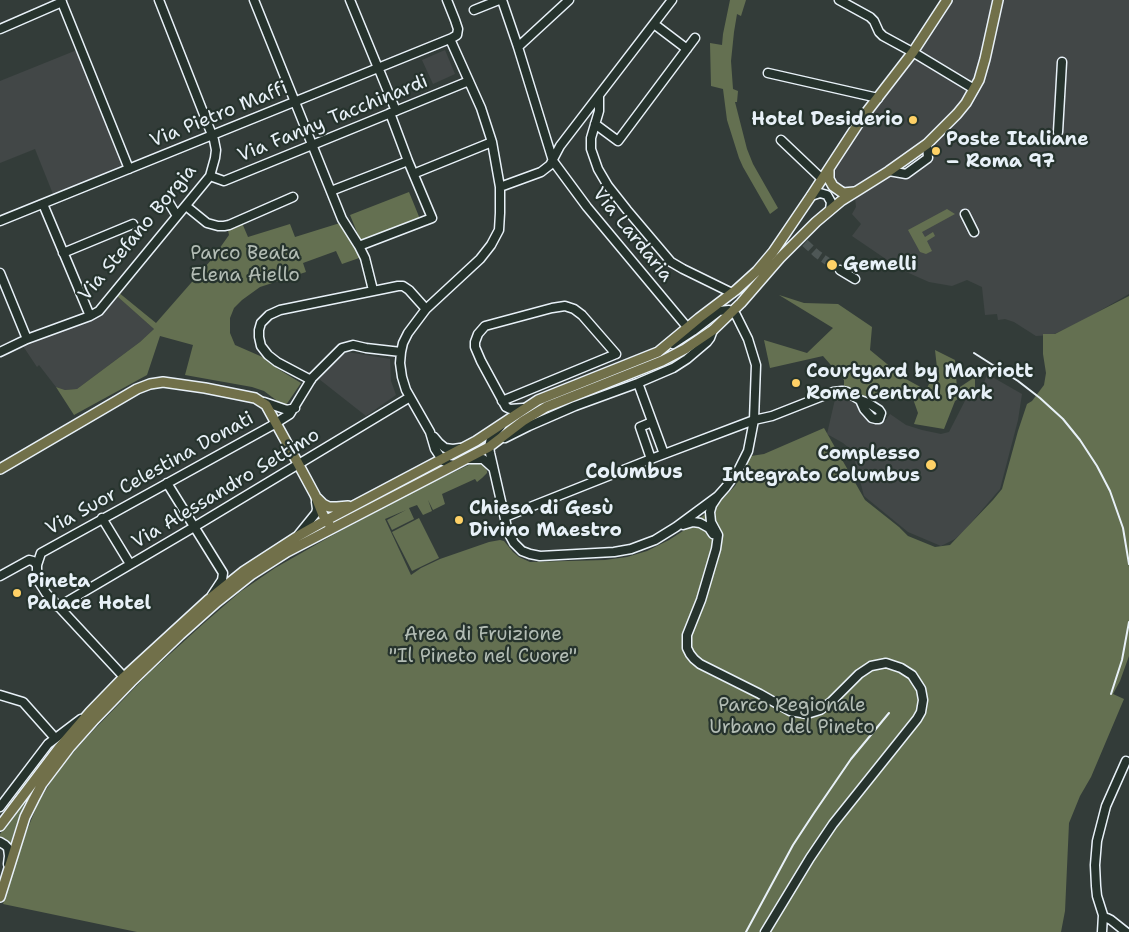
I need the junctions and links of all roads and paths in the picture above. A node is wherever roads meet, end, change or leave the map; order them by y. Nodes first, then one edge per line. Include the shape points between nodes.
1 (158, 0) edge
2 (254, 0) edge
3 (350, 0) edge
4 (447, 0) edge
5 (498, 0) edge
6 (502, 0) edge
7 (568, 0) edge
8 (672, 0) edge
9 (839, 0) edge
10 (947, 0) edge
11 (998, 0) edge
12 (62, 1) edge
13 (474, 10) dead end
14 (654, 24) junction
15 (0, 29) edge
16 (695, 38) dead end
17 (450, 39) junction
18 (518, 47) junction
19 (687, 49) junction
20 (913, 52) junction
21 (1062, 62) dead end
22 (379, 70) junction
23 (768, 73) dead end
24 (469, 81) junction
25 (974, 89) junction
26 (599, 96) junction
27 (878, 98) junction
28 (295, 102) junction
29 (393, 112) junction
30 (595, 124) junction
31 (1058, 132) dead end
32 (212, 135) junction
33 (781, 140) dead end
34 (492, 142) junction
35 (313, 145) junction
36 (553, 160) junction
37 (408, 161) junction
38 (129, 169) junction
39 (829, 169) junction
40 (418, 172) dead end
41 (210, 176) junction
42 (822, 179) junction
43 (500, 187) junction
44 (331, 191) junction
45 (856, 192) junction
46 (812, 196) junction
47 (293, 197) dead end
48 (168, 201) dead end
49 (42, 204) junction
50 (186, 206) junction
51 (830, 210) junction
52 (965, 214) dead end
53 (177, 216) junction
54 (0, 221) edge
55 (133, 224) dead end
56 (974, 232) dead end
57 (359, 246) junction
58 (63, 253) junction
59 (840, 270) tunnel mouth
60 (0, 273) edge
61 (855, 279) dead end
62 (373, 290) junction
63 (732, 293) junction
64 (426, 309) junction
65 (732, 312) junction
66 (90, 316) junction
67 (687, 327) junction
68 (712, 330) junction
69 (27, 339) junction
70 (0, 352) edge
71 (401, 352) junction
72 (658, 352) junction
73 (616, 354) junction
74 (608, 371) junction
75 (311, 380) junction
76 (638, 382) junction
77 (410, 398) junction
78 (860, 400) dead end
79 (502, 401) junction
80 (264, 402) junction
81 (295, 408) junction
82 (524, 408) junction
83 (754, 420) junction
84 (505, 421) junction
85 (652, 422) junction
86 (277, 423) junction
87 (430, 432) junction
88 (470, 445) junction
89 (493, 445) junction
90 (664, 454) junction
91 (465, 459) junction
92 (651, 459) junction
93 (442, 460) junction
94 (299, 464) junction
95 (454, 465) junction
96 (0, 470) edge
97 (494, 470) junction
98 (167, 483) junction
99 (315, 495) junction
100 (718, 496) junction
101 (353, 505) junction
102 (505, 517) junction
103 (102, 518) junction
104 (326, 520) junction
105 (336, 526) junction
106 (194, 527) junction
107 (676, 527) junction
108 (298, 536) junction
109 (716, 544) junction
110 (130, 564) junction
111 (36, 566) junction
112 (244, 571) junction
113 (223, 573) junction
114 (0, 576) edge
115 (208, 600) junction
116 (58, 607) junction
117 (124, 677) junction
118 (1, 696) edge
119 (90, 712) junction
120 (55, 738) junction
121 (1126, 761) dead end
122 (0, 807) edge
123 (0, 826) edge
124 (0, 842) edge
125 (7, 873) junction
126 (0, 897) edge
127 (1103, 918) junction
128 (765, 932) edge
129 (1102, 932) edge
130 (1126, 932) edge

1 - 32 street, Via Stefano Borgia
2 - 28 street
3 - 22 street
4 - 17 street via 458,29 456,36
5 - 13 street
6 - 18 street, Via Lardaria
7 - 18 street
8 - 14 street
9 - 20 street via 870,17 883,36
10 - 20 main road
11 - 25 main road via 985,59
12 - 15 street
12 - 38 street
14 - 19 street
14 - 26 street
16 - 19 street
17 - 22 street, Via Pietro Maffi
17 - 24 street
18 - 36 street, Via Lardaria
19 - 30 street via 618,141
20 - 25 street
20 - 27 main road
21 - 31 street
22 - 28 street, Via Pietro Maffi
22 - 29 street
23 - 27 street
24 - 29 street, Via Fanny Tacchinardi
24 - 34 street
25 - 45 main road via 957,114 926,144
26 - 30 street
26 - 36 street
27 - 39 main road
28 - 32 street, Via Pietro Maffi
28 - 35 street
29 - 35 street, Via Fanny Tacchinardi
29 - 37 street
30 - 63 street via 592,155 612,191 672,262
32 - 38 street, Via Pietro Maffi
32 - 41 street, Via Stefano Borgia via 216,158
33 - 42 street
34 - 40 street
34 - 43 street
35 - 41 street, Via Fanny Tacchinardi via 224,181
35 - 44 street
36 - 43 street via 541,172
36 - 67 street, Via Lardaria via 587,207
37 - 44 street
37 - 57 street via 432,218
38 - 49 street, Via Pietro Maffi
39 - 42 main road
39 - 45 main road via 829,179 835,188 845,193
41 - 50 street, Via Stefano Borgia
42 - 46 main road
43 - 64 street via 500,222 491,245 480,260
44 - 57 street
45 - 51 main road
46 - 51 street via 827,195 831,202
46 - 63 main road via 762,266
47 - 50 street via 224,226 207,223
48 - 53 street
49 - 54 street, Via Pietro Maffi
49 - 58 street
50 - 53 street, Via Stefano Borgia
51 - 65 main road via 792,245
52 - 56 street
53 - 66 street, Via Stefano Borgia via 101,308
55 - 58 street
57 - 62 street
58 - 66 street
59 - 61 street
60 - 69 street
62 - 64 street via 403,286
62 - 75 street via 280,310 263,321 259,336 265,352
63 - 67 main road
64 - 71 street via 408,333
65 - 68 main road
65 - 72 street via 717,312
65 - 83 street via 740,322 755,359
66 - 69 street, Via Stefano Borgia
67 - 72 main road
68 - 76 street via 708,340 687,359
68 - 89 main road via 664,360 546,407
69 - 70 street, Via Stefano Borgia
71 - 75 street, Via Suor Celestina Donati via 353,345 342,348
71 - 77 street via 402,377
72 - 74 main road
73 - 74 street via 617,362
73 - 79 street
73 - 79 street via 582,315 565,306 488,325 478,334 475,347
74 - 82 main road
75 - 81 street, Via Suor Celestina Donati
76 - 85 street
76 - 89 street via 575,406
77 - 87 street
77 - 94 street, Via Alessandro Settimo
78 - 83 street via 849,393 836,391
79 - 82 street via 508,409
80 - 81 street, Via Suor Celestina Donati via 285,410
80 - 86 main road
80 - 96 main road via 205,388 163,382 150,384
81 - 86 street, Via Suor Celestina Donati
82 - 84 main road
83 - 90 street
83 - 100 street via 742,464
84 - 88 main road
84 - 89 street via 491,438
85 - 90 street
85 - 92 street via 640,427
86 - 94 main road
86 - 98 street, Via Suor Celestina Donati
87 - 88 street via 447,449
87 - 93 street
88 - 93 main road
89 - 91 main road
89 - 97 street
90 - 92 street
91 - 95 main road
91 - 97 street via 483,458
92 - 102 street
93 - 95 street
93 - 101 main road
94 - 99 main road
94 - 106 street, Via Alessandro Settimo
95 - 105 main road
97 - 102 street
98 - 103 street, Via Suor Celestina Donati
98 - 106 street
99 - 101 main road via 329,507
99 - 104 main road
99 - 108 street via 316,513
100 - 107 street
100 - 109 street via 710,512 718,535
101 - 104 main road
102 - 107 street via 509,535 516,546 526,553 540,556 626,550 655,540
103 - 110 street
103 - 111 street, Via Suor Celestina Donati via 42,552
104 - 105 main road
104 - 108 main road
105 - 125 main road via 251,575 180,635 94,719 36,794
106 - 110 street, Via Alessandro Settimo
106 - 113 street
107 - 109 street via 700,523 711,530
108 - 112 main road
109 - 128 street via 704,591 686,635 688,651 697,662 790,711 807,714 831,702 871,666 886,663 912,675 923,700 921,712 833,824
110 - 116 street, Via Alessandro Settimo
111 - 114 street via 29,560
111 - 116 street via 39,582
112 - 113 street
112 - 115 main road
113 - 115 street
115 - 117 main road
116 - 117 street
117 - 119 main road
118 - 120 street via 23,702
119 - 120 street
119 - 123 main road
120 - 122 street
121 - 127 street via 1106,806 1097,841 1096,886
124 - 125 street via 9,852
125 - 126 main road
127 - 129 street
127 - 130 street

